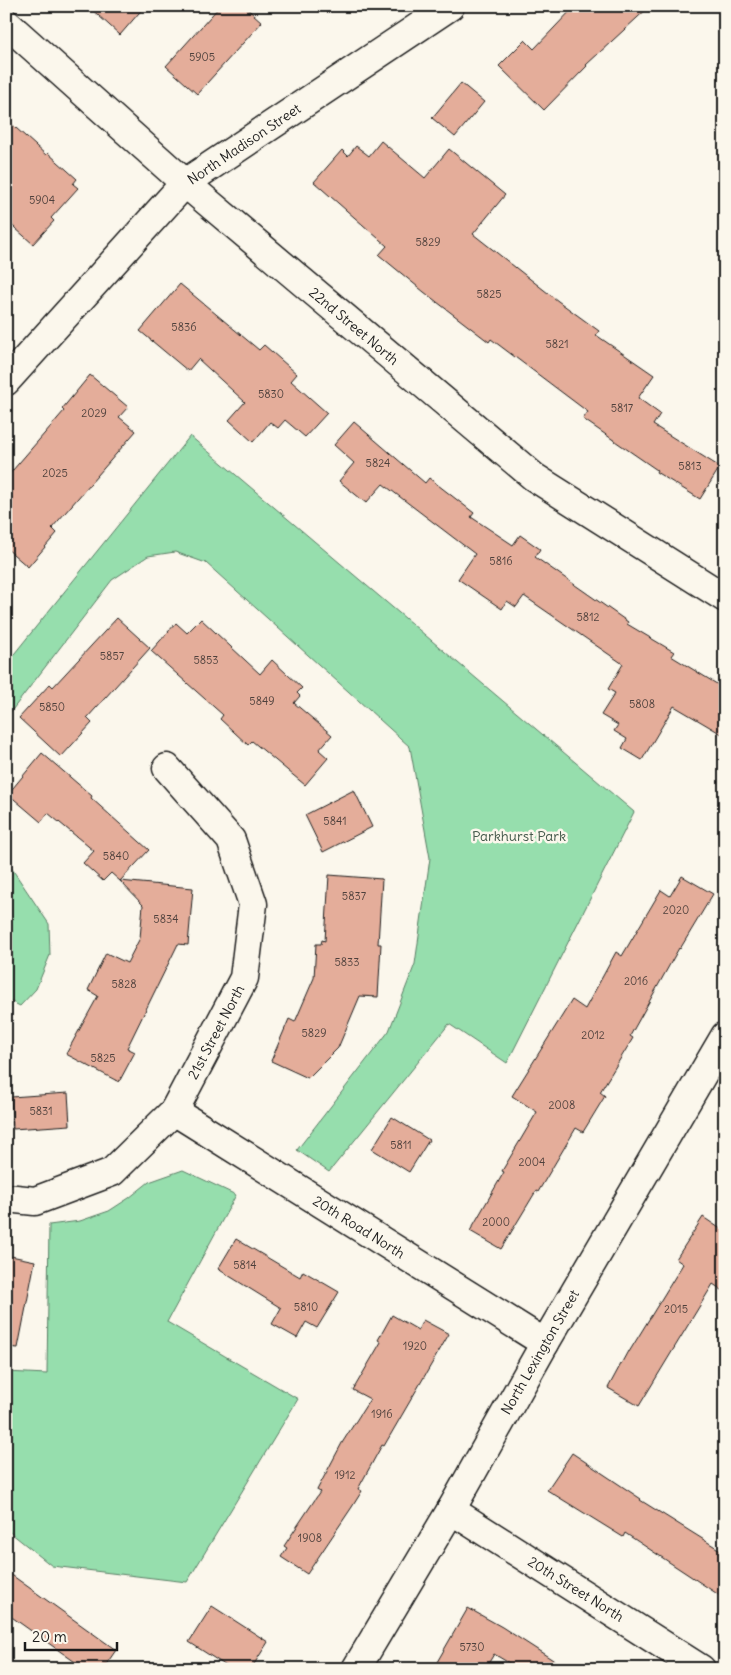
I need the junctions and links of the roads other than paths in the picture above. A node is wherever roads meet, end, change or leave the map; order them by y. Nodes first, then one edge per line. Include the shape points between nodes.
1 (450, 6) edge
2 (6, 23) edge
3 (184, 183) junction
4 (6, 382) edge
5 (725, 598) edge
6 (167, 768) dead end
7 (725, 1036) edge
8 (174, 1111) junction
9 (6, 1198) edge
10 (545, 1343) junction
11 (450, 1510) junction
12 (356, 1669) edge
13 (701, 1669) edge

1 - 3 street, North Madison Street
2 - 3 street, 22nd Street North
3 - 4 street, North Madison Street
3 - 5 street, 22nd Street North via 534,477
6 - 8 street, 21st Street North via 231,840 253,904 244,978
7 - 10 street, North Lexington Street
8 - 9 street via 112,1172 35,1201
8 - 10 street, 20th Road North
10 - 11 street, North Lexington Street
11 - 12 street, North Lexington Street
11 - 13 street, 20th Street North

